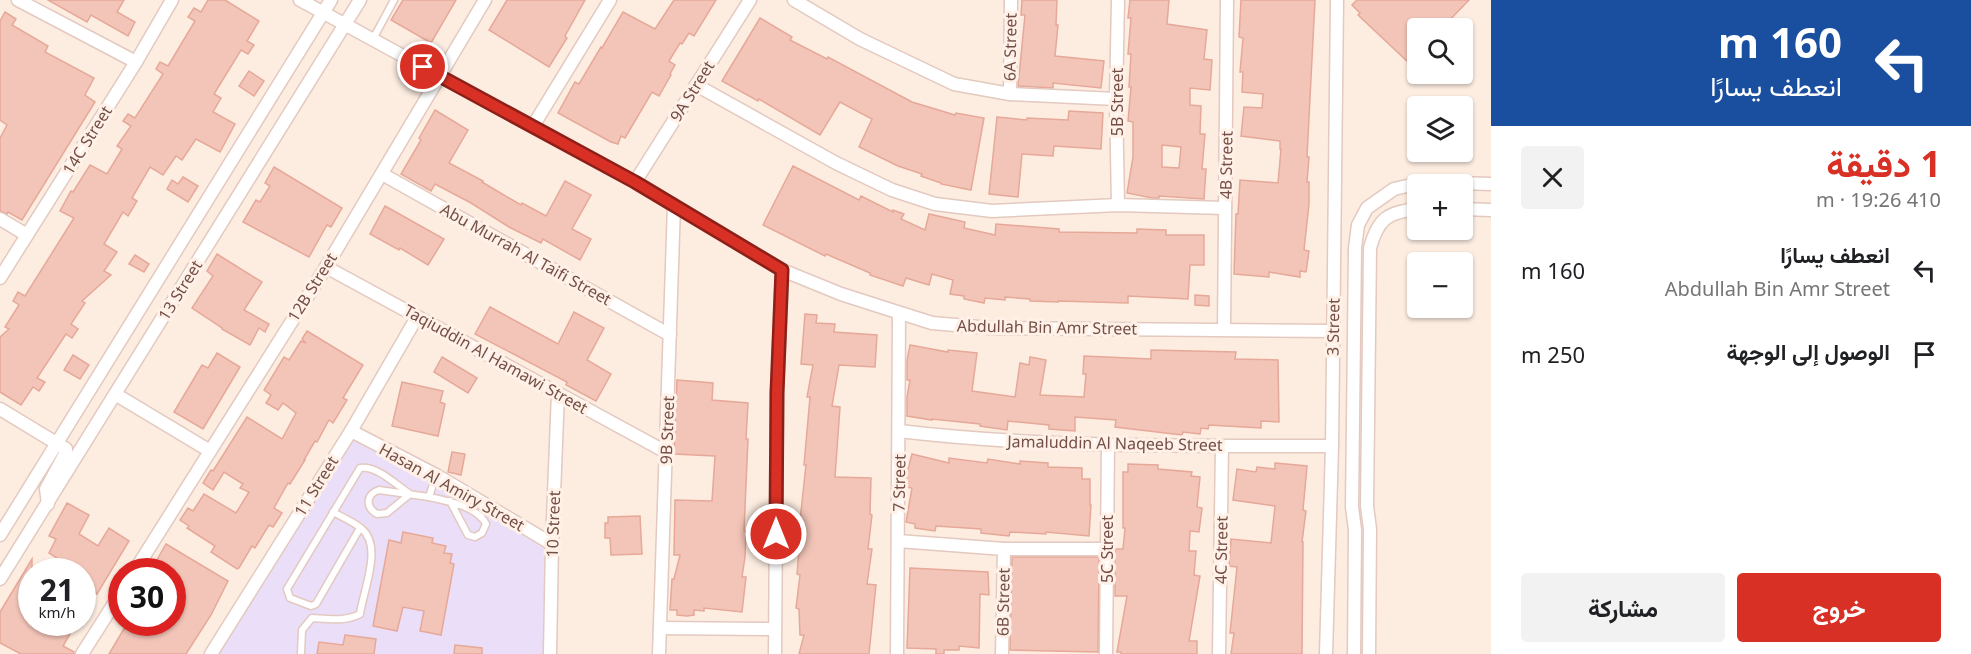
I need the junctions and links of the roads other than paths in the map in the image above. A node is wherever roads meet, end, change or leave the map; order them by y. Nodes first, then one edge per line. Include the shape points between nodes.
1 (18, 0) edge
2 (172, 0) edge
3 (300, 0) edge
4 (331, 0) edge
5 (360, 0) edge
6 (394, 0) edge
7 (485, 0) edge
8 (610, 0) edge
9 (750, 0) edge
10 (794, 0) edge
11 (1011, 0) edge
12 (1118, 0) edge
13 (1227, 0) edge
14 (1337, 0) edge
15 (323, 12) junction
16 (345, 24) junction
17 (373, 40) junction
18 (136, 62) junction
19 (440, 76) junction
20 (696, 85) junction
21 (1010, 94) junction
22 (1116, 99) junction
23 (533, 126) junction
24 (382, 174) junction
25 (635, 182) junction
26 (1491, 184) edge
27 (1118, 205) junction
28 (674, 206) junction
29 (1225, 208) junction
30 (1367, 208) junction
31 (1473, 209) edge
32 (1491, 210) edge
33 (1407, 211) edge
34 (1393, 214) junction
35 (0, 219) edge
36 (27, 235) junction
37 (326, 267) junction
38 (782, 270) junction
39 (0, 278) edge
40 (899, 313) junction
41 (417, 316) junction
42 (1224, 330) junction
43 (1333, 331) junction
44 (670, 335) junction
45 (558, 393) junction
46 (115, 394) junction
47 (0, 409) edge
48 (351, 431) junction
49 (899, 431) junction
50 (57, 443) junction
51 (1108, 444) junction
52 (1222, 446) junction
53 (1332, 446) junction
54 (210, 451) junction
55 (666, 452) junction
56 (436, 476) junction
57 (410, 494) junction
58 (429, 497) junction
59 (450, 501) junction
60 (48, 504) junction
61 (333, 512) junction
62 (360, 528) junction
63 (0, 535) edge
64 (898, 541) junction
65 (552, 544) junction
66 (1004, 549) junction
67 (1107, 549) junction
68 (143, 558) edge
69 (0, 579) edge
70 (108, 613) edge
71 (660, 628) junction
72 (775, 629) junction
73 (82, 654) edge
74 (211, 654) edge
75 (301, 654) edge
76 (550, 654) edge
77 (659, 654) edge
78 (775, 654) edge
79 (897, 654) edge
80 (1002, 654) edge
81 (1106, 654) edge
82 (1219, 654) edge
83 (1326, 654) edge
84 (1354, 654) edge
85 (1369, 654) edge

1 - 18 street
2 - 18 street, 14C Street
3 - 15 street, Abdullah Bin Amr Street
4 - 15 street, 13 Street
5 - 16 street, 13 Street
6 - 17 lane
7 - 19 street, 12B Street
8 - 23 street
9 - 20 street, 9A Street
10 - 21 street via 860,39 954,84
11 - 21 street, 6A Street
12 - 22 street, 5B Street
13 - 29 street, 4B Street
14 - 43 street, 3 Street
15 - 16 street, Abdullah Bin Amr Street
15 - 50 street, 13 Street
16 - 17 street, Abdullah Bin Amr Street
16 - 46 street, 13 Street
17 - 19 street, Abdullah Bin Amr Street
18 - 36 street, 14C Street
19 - 23 street, Abdullah Bin Amr Street
19 - 24 street, 12B Street
20 - 25 street, 9A Street
20 - 27 street via 836,163 892,190 935,204 992,211
21 - 22 street
22 - 27 street, 5B Street
23 - 25 street, Abdullah Bin Amr Street
24 - 37 street, 12B Street
24 - 44 street, Abu Murrah Al Taifi Street
25 - 28 street, Abdullah Bin Amr Street
26 - 30 street via 1424,182 1394,189
27 - 29 street
28 - 38 street, Abdullah Bin Amr Street
28 - 44 street, 9B Street
29 - 42 street, 4B Street
30 - 34 street
30 - 84 street via 1355,248
31 - 32 street
33 - 34 street
34 - 85 street via 1374,230 1370,248
35 - 36 street
36 - 39 street, 14C Street
37 - 41 street, Taqiuddin Al Hamawi Street
37 - 54 street, 12B Street
38 - 40 street, Abdullah Bin Amr Street
38 - 72 street
40 - 42 street, Abdullah Bin Amr Street via 932,323 990,328
40 - 49 street, 7 Street
41 - 45 street, Taqiuddin Al Hamawi Street
41 - 48 street, 11 Street
42 - 43 street, Abdullah Bin Amr Street
43 - 53 street, 3 Street
44 - 55 street, 9B Street
45 - 55 street, Taqiuddin Al Hamawi Street
45 - 65 street, 10 Street
46 - 54 street
46 - 60 street, 13 Street
47 - 50 street
48 - 56 street, Hasan Al Amiry Street
48 - 74 street, 11 Street
49 - 51 street, Jamaluddin Al Naqeeb Street via 959,438
49 - 64 street, 7 Street
50 - 60 street via 66,452 46,489
50 - 63 street, 13 Street
51 - 52 street, Jamaluddin Al Naqeeb Street
51 - 67 street, 5C Street
52 - 53 street, Jamaluddin Al Naqeeb Street
52 - 82 street, 4C Street
53 - 83 street, 3 Street
54 - 68 street, 12B Street
55 - 71 street, 9B Street
56 - 58 lane
56 - 65 street, Hasan Al Amiry Street
57 - 57 lane via 376,490 368,507 376,514 387,513
57 - 58 lane
57 - 61 lane via 374,469 360,468
58 - 59 lane
59 - 59 lane via 480,516 486,524 482,533 468,535
60 - 69 street, 13 Street
61 - 62 lane
61 - 62 lane via 287,589 293,600 316,604
62 - 75 lane via 370,544 372,558 360,614 334,620 312,618 302,630
64 - 66 street
64 - 79 street, 7 Street
65 - 76 street, 10 Street
66 - 67 street
66 - 80 street, 6B Street
67 - 81 street, 5C Street
70 - 73 street
71 - 72 street
71 - 77 street, 9B Street
72 - 78 street

